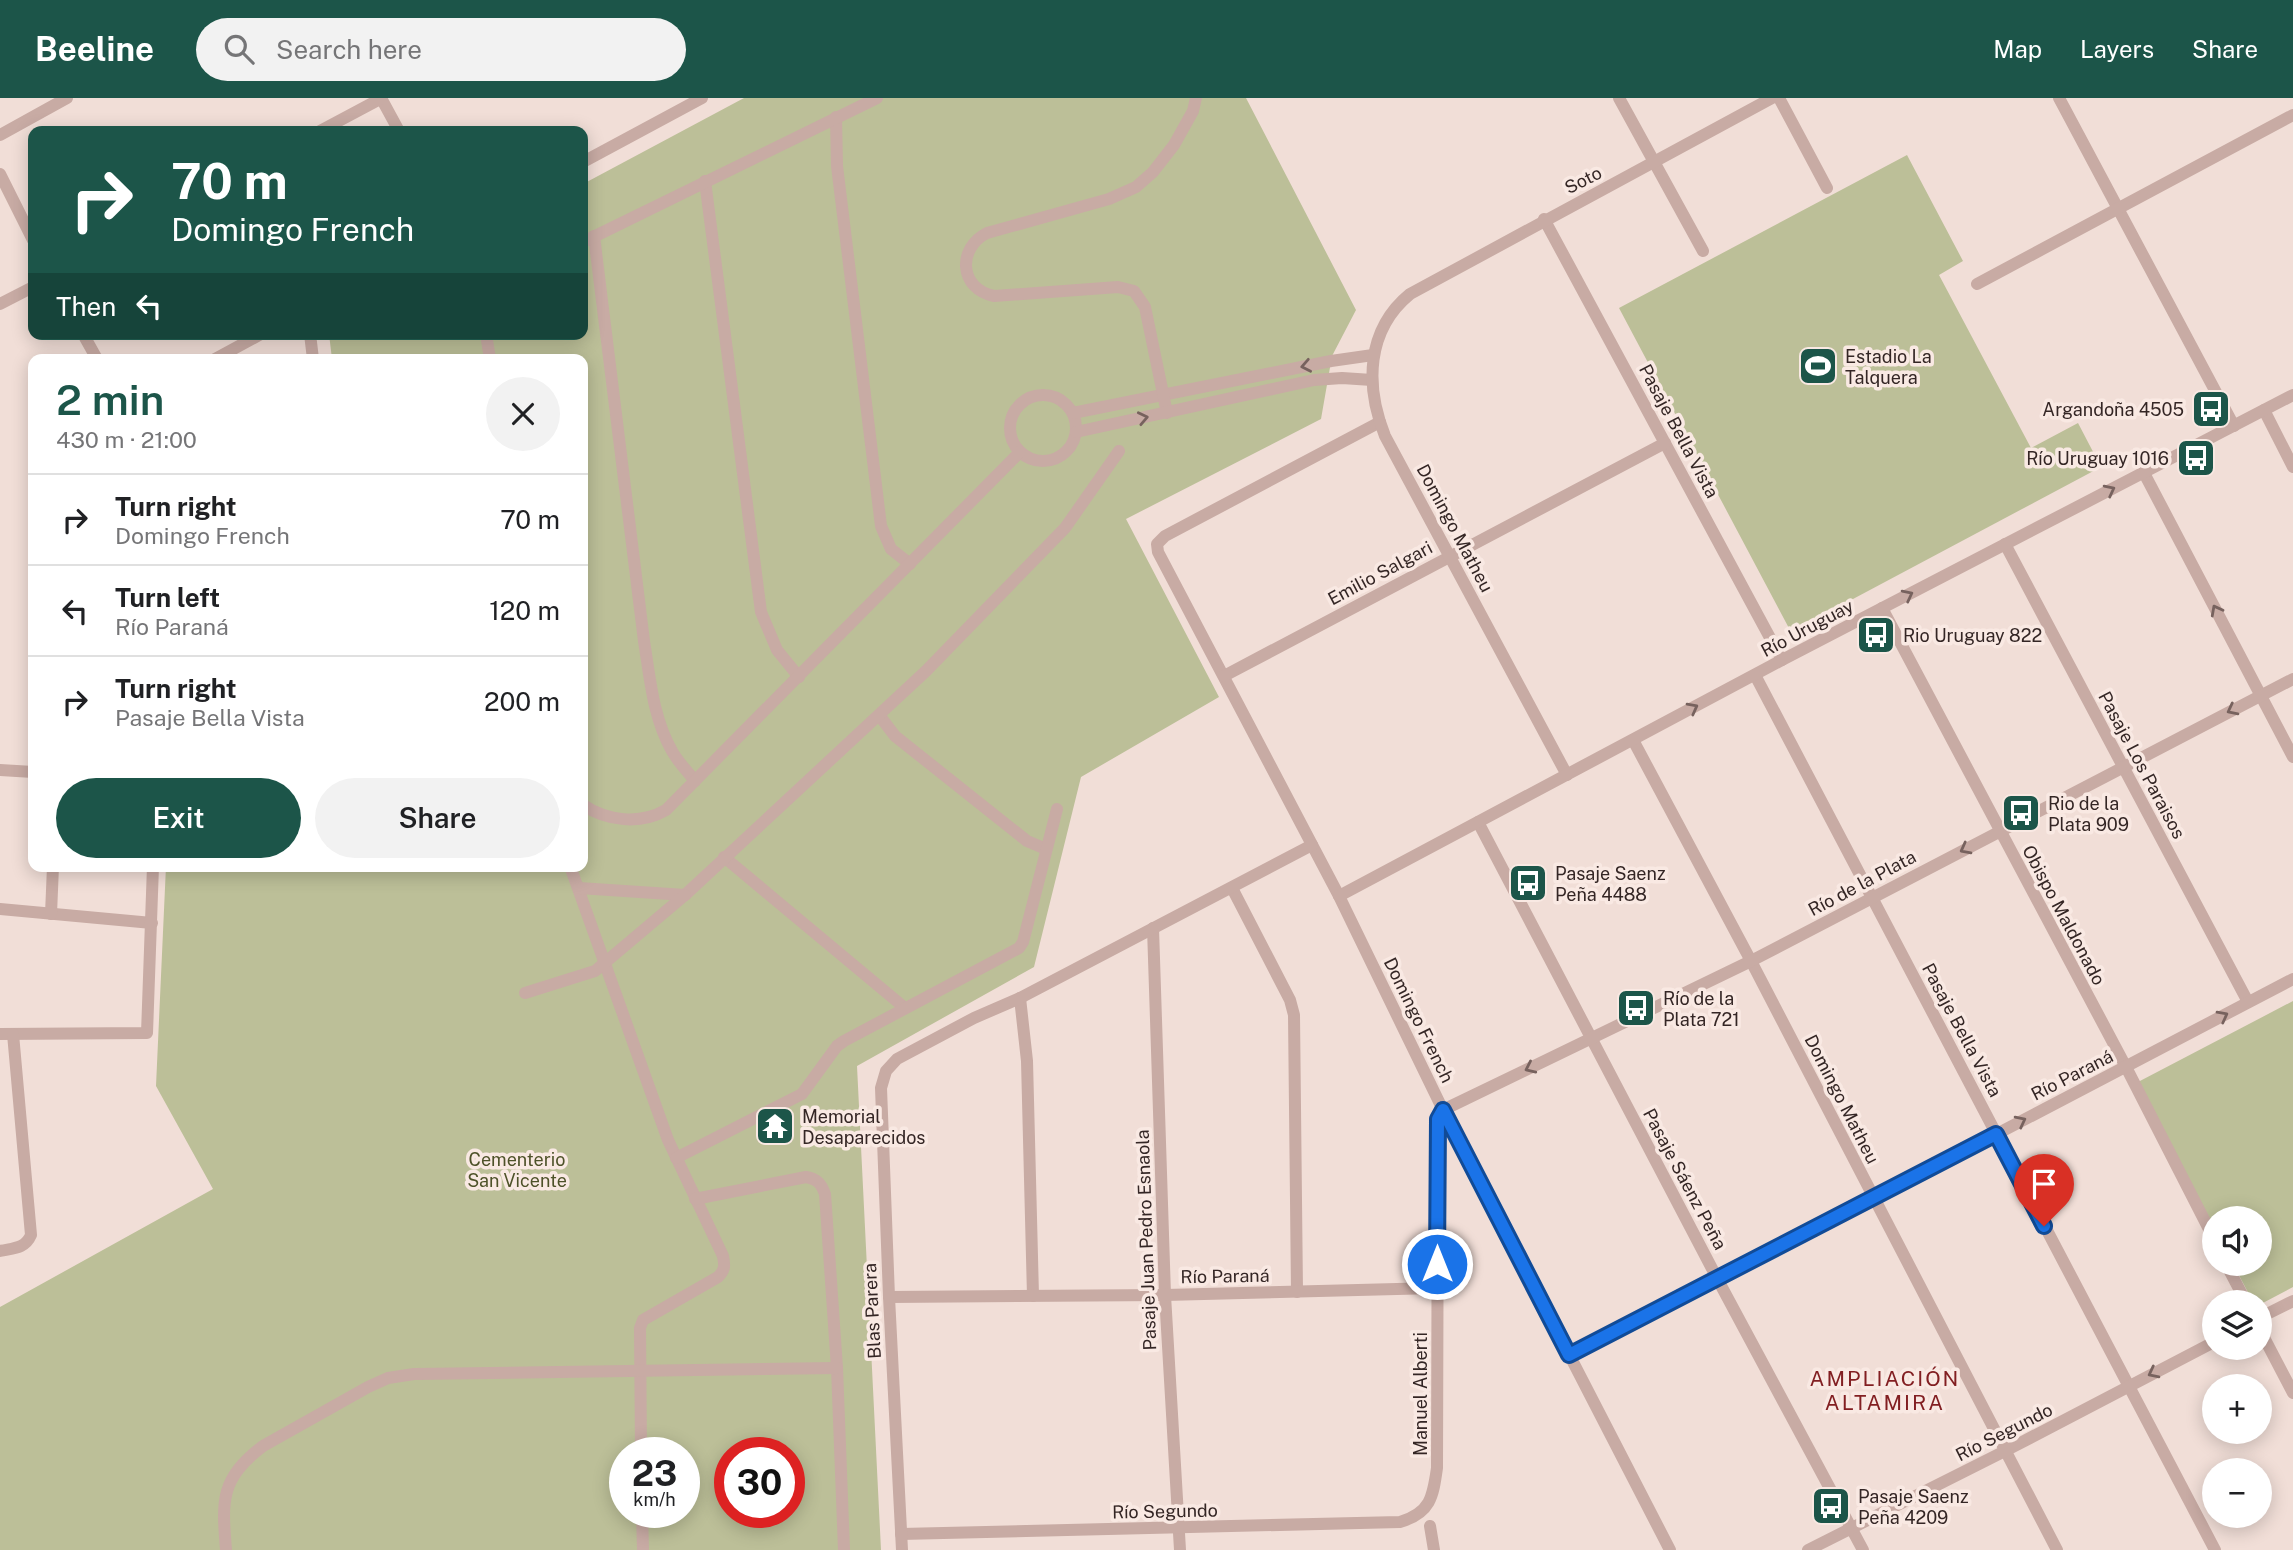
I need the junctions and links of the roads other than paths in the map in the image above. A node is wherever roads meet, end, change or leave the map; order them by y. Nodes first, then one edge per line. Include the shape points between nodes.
1 (67, 98) edge
2 (381, 98) edge
3 (702, 98) edge
4 (877, 98) edge
5 (1196, 98) edge
6 (1619, 98) edge
7 (1772, 98) edge
8 (1779, 98) edge
9 (2059, 98) edge
10 (2293, 115) edge
11 (836, 117) junction
12 (329, 126) edge
13 (397, 126) edge
14 (0, 135) edge
15 (588, 159) edge
16 (1653, 162) junction
17 (0, 174) edge
18 (705, 181) junction
19 (1827, 188) dead end
20 (2118, 209) junction
21 (1544, 219) junction
22 (28, 230) edge
23 (588, 239) edge
24 (1703, 251) dead end
25 (1977, 284) dead end
26 (28, 289) edge
27 (1410, 293) joint
28 (0, 304) edge
29 (250, 340) edge
30 (224, 354) edge
31 (1373, 355) junction
32 (1372, 380) junction
33 (1163, 394) junction
34 (2293, 395) edge
35 (2264, 410) junction
36 (1073, 413) junction
37 (1167, 413) junction
38 (1380, 422) junction
39 (2234, 426) junction
40 (1076, 432) junction
41 (1665, 443) junction
42 (1020, 452) junction
43 (1119, 452) dead end
44 (2293, 467) edge
45 (2144, 472) junction
46 (2005, 544) junction
47 (1450, 556) junction
48 (910, 564) junction
49 (1882, 608) junction
50 (1782, 660) junction
51 (1755, 675) junction
52 (1224, 676) junction
53 (799, 677) junction
54 (2293, 679) edge
55 (2261, 696) junction
56 (879, 715) junction
57 (1633, 740) junction
58 (2293, 757) edge
59 (2123, 767) junction
60 (0, 770) edge
61 (28, 772) edge
62 (1567, 775) junction
63 (695, 781) junction
64 (588, 809) edge
65 (1057, 809) dead end
66 (1478, 822) junction
67 (1999, 830) junction
68 (1312, 845) junction
69 (1046, 849) junction
70 (724, 858) junction
71 (53, 872) edge
72 (153, 872) edge
73 (572, 872) edge
74 (579, 888) junction
75 (1232, 888) junction
76 (685, 895) junction
77 (1339, 896) junction
78 (1873, 897) junction
79 (0, 909) edge
80 (51, 914) junction
81 (152, 923) junction
82 (1153, 928) junction
83 (1751, 961) junction
84 (606, 963) junction
85 (2293, 979) edge
86 (525, 993) dead end
87 (1020, 998) junction
88 (2248, 1002) junction
89 (905, 1008) junction
90 (6, 1034) edge
91 (1592, 1039) junction
92 (2126, 1067) junction
93 (1443, 1110) junction
94 (1996, 1134) junction
95 (676, 1158) junction
96 (1874, 1198) junction
97 (695, 1199) junction
98 (2202, 1216) edge
99 (0, 1251) edge
100 (1718, 1280) junction
101 (1437, 1289) junction
102 (1297, 1292) junction
103 (1165, 1295) junction
104 (1033, 1296) junction
105 (889, 1297) junction
106 (2293, 1301) edge
107 (2272, 1312) edge
108 (2202, 1348) edge
109 (2272, 1353) edge
110 (1569, 1355) junction
111 (837, 1368) junction
112 (640, 1372) junction
113 (2128, 1386) junction
114 (2293, 1393) edge
115 (641, 1437) edge
116 (2006, 1451) junction
117 (1426, 1509) joint
118 (1430, 1526) dead end
119 (642, 1528) edge
120 (1179, 1528) junction
121 (1851, 1528) junction
122 (901, 1535) junction
123 (226, 1550) edge
124 (643, 1550) edge
125 (844, 1550) edge
126 (902, 1550) edge
127 (1180, 1550) edge
128 (1434, 1550) edge
129 (1670, 1550) edge
130 (1808, 1550) edge
131 (1863, 1550) edge
132 (2057, 1550) edge
133 (2215, 1550) edge

1 - 14 street
2 - 12 street
2 - 13 street
3 - 15 street
4 - 11 street
5 - 33 street via 1174,145 1136,187 1109,199 986,233 968,249 965,262 971,283 994,296 1118,287 1134,291 1145,307
6 - 16 street
7 - 16 street, Soto
8 - 19 street
9 - 20 street
10 - 20 street
11 - 18 street
11 - 48 street via 837,166 880,526 891,549
16 - 21 street, Soto
16 - 24 street
17 - 22 street
18 - 23 street
18 - 53 street via 761,612 777,650
20 - 25 street
20 - 39 street
21 - 27 street, Soto
21 - 41 street, Pasaje Bella Vista
23 - 63 street via 650,678 663,732
26 - 28 street
27 - 31 street, Domingo Matheu via 1393,311
29 - 30 street
31 - 32 street, Domingo Matheu
31 -> 33 street
32 - 37 street via 1314,380
32 - 38 street, Domingo Matheu
33 - 36 street
33 - 37 street
34 - 35 street, Río Uruguay
35 - 39 street, Río Uruguay
35 - 44 street
36 - 40 street
36 - 42 street via 1056,397 1045,394 1023,401 1010,420 1013,443
40 -> 37 street
38 - 47 street, Domingo Matheu
38 - 52 street, Domingo French via 1157,544
39 - 45 street, Río Uruguay
40 - 42 street via 1059,457 1038,461
41 - 47 street, Emilio Salgari
41 - 50 street, Pasaje Bella Vista
42 - 48 street
43 - 56 street via 1065,528
46 -> 45 street, Río Uruguay
55 -> 45 street
49 -> 46 street, Río Uruguay
46 - 59 street, Pasaje Los Paraisos
47 - 52 street, Emilio Salgari
47 - 62 street, Domingo Matheu
48 - 53 street
49 - 50 street, Río Uruguay
49 - 67 street, Obispo Maldonado
50 - 51 street, Río Uruguay
57 -> 51 street, Río Uruguay
51 - 78 street, Pasaje Bella Vista
52 - 68 street, Domingo French
53 - 63 street
54 - 55 street, Río de la Plata
55 - 58 street
55 -> 59 street, Río de la Plata
56 - 69 street via 895,736 1033,845
56 - 70 street
57 - 62 street, Río Uruguay
57 - 83 street, Domingo Matheu
59 - 67 street, Río de la Plata
59 - 88 street, Pasaje Los Paraisos
60 - 61 street
62 - 66 street, Río Uruguay
63 - 64 street via 666,810 653,816 612,819
65 - 69 street
66 - 77 street, Río Uruguay
66 - 91 street, Pasaje Sáenz Peña
67 -> 78 street, Río de la Plata
67 - 92 street, Obispo Maldonado
68 - 75 street
68 - 77 street, Domingo French
69 - 89 street via 1018,948
70 - 76 street
70 - 89 street
71 - 80 street
72 - 81 street
73 - 74 street
74 - 76 street
74 - 84 street
75 - 82 street
75 - 102 street via 1294,1015
76 - 84 street
77 - 93 street, Domingo French
78 - 83 street, Río de la Plata
78 - 94 street, Pasaje Bella Vista
79 - 80 street
80 - 81 street
81 - 90 street via 147,1033
82 - 87 street
82 - 103 street, Pasaje Juan Pedro Esnaola
83 - 91 street, Río de la Plata
83 - 96 street, Domingo Matheu
84 - 86 street via 586,976
84 - 95 street
85 - 88 street, Río Paraná
87 - 104 street via 1027,1061
87 - 105 street, Blas Parera via 897,1059 886,1071 881,1087
92 -> 88 street, Río Paraná
89 - 95 street via 837,1046 802,1094
90 - 99 street via 31,1235 21,1247
91 -> 93 street, Río de la Plata
91 - 100 street, Pasaje Sáenz Peña
94 -> 92 street, Río Paraná
92 - 98 street, Obispo Maldonado
93 - 101 street, Manuel Alberti via 1438,1119
93 - 110 street, Domingo French
94 - 96 street, Río Paraná
94 - 113 street, Pasaje Bella Vista
95 - 97 street
96 - 100 street, Río Paraná
96 - 116 street, Domingo Matheu
97 - 111 street via 806,1177 822,1185
97 - 112 street via 725,1266 723,1272 643,1320
100 - 110 street, Río Paraná
100 - 121 street, Pasaje Sáenz Peña
101 - 102 street, Río Paraná
101 - 117 street, Manuel Alberti via 1437,1468
102 - 103 street, Río Paraná
103 - 104 street, Río Paraná
103 - 120 street, Pasaje Juan Pedro Esnaola
104 - 105 street, Río Paraná
105 - 122 street, Blas Parera
106 - 107 street
108 -> 113 street, Río Segundo
109 - 114 street
110 - 129 street, Domingo French
111 - 112 street
111 - 125 street
112 - 115 street
112 - 123 street via 388,1378 263,1446 237,1470 223,1510
113 - 116 street, Río Segundo
113 - 133 street, Pasaje Bella Vista
116 - 121 street, Río Segundo
116 - 132 street, Domingo Matheu
117 - 120 street, Río Segundo via 1400,1522
118 - 128 street
119 - 124 street
120 - 122 street, Río Segundo
120 - 127 street, Pasaje Juan Pedro Esnaola
121 - 130 street, Río Segundo
121 - 131 street, Pasaje Sáenz Peña
122 - 126 street, Blas Parera

